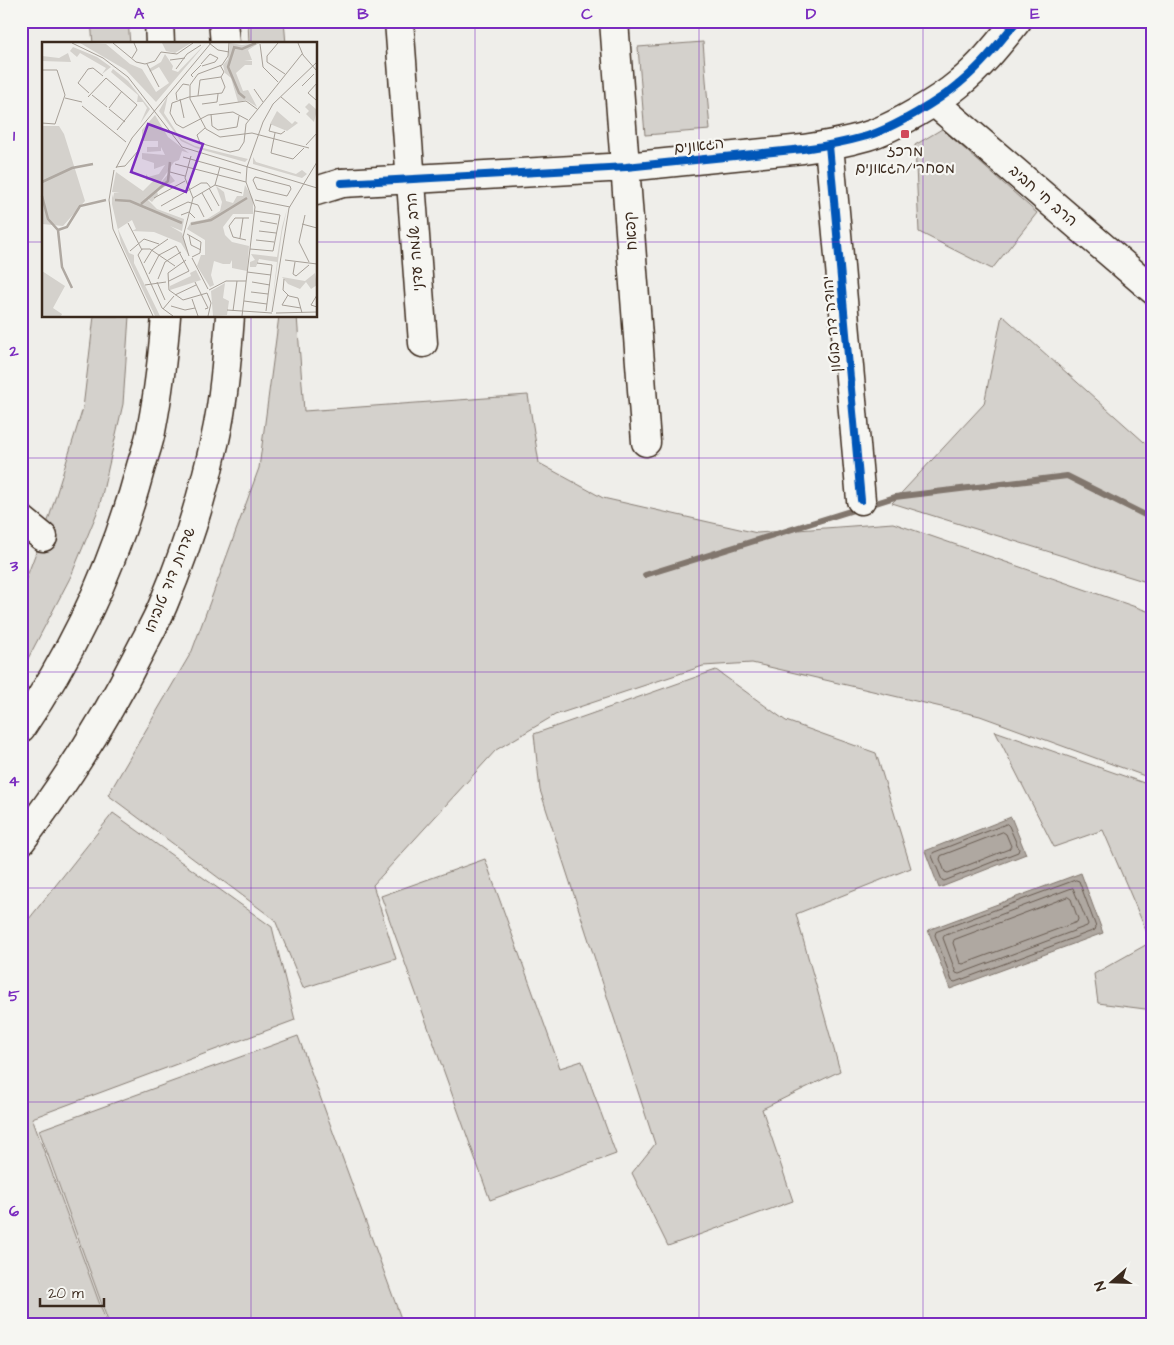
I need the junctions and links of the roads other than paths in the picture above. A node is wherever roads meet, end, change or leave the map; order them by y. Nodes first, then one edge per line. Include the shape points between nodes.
1 (159, 21) edge
2 (223, 21) edge
3 (399, 21) edge
4 (614, 21) edge
5 (1017, 21) edge
6 (160, 42) edge
7 (225, 42) edge
8 (934, 102) junction
9 (829, 145) junction
10 (626, 167) junction
11 (410, 179) junction
12 (325, 184) edge
13 (1153, 290) edge
14 (166, 318) edge
15 (230, 318) edge
16 (423, 344) dead end
17 (646, 442) dead end
18 (861, 500) dead end
19 (21, 519) edge
20 (43, 537) dead end
21 (21, 728) edge
22 (21, 841) edge

1 - 6 main road
2 - 7 main road
3 - 11 main road, הרב שלמה עדני
4 - 10 main road, קפאח
5 - 8 main road, הגאונים via 982,62
8 - 9 main road, הגאונים via 869,135
8 - 13 main road, הרב חי חביב
9 - 10 main road, הגאונים
9 - 18 main road, יהודה דה בוטון
10 - 11 main road, הגאונים
10 - 17 main road, קפאח
11 - 12 main road, הגאונים
11 - 16 main road, הרב שלמה עדני
14 - 21 main road via 152,426 130,510 104,580 70,647
15 - 22 main road, שדרות דוד טוביהו via 215,439 191,530 163,606 91,740
19 - 20 main road

